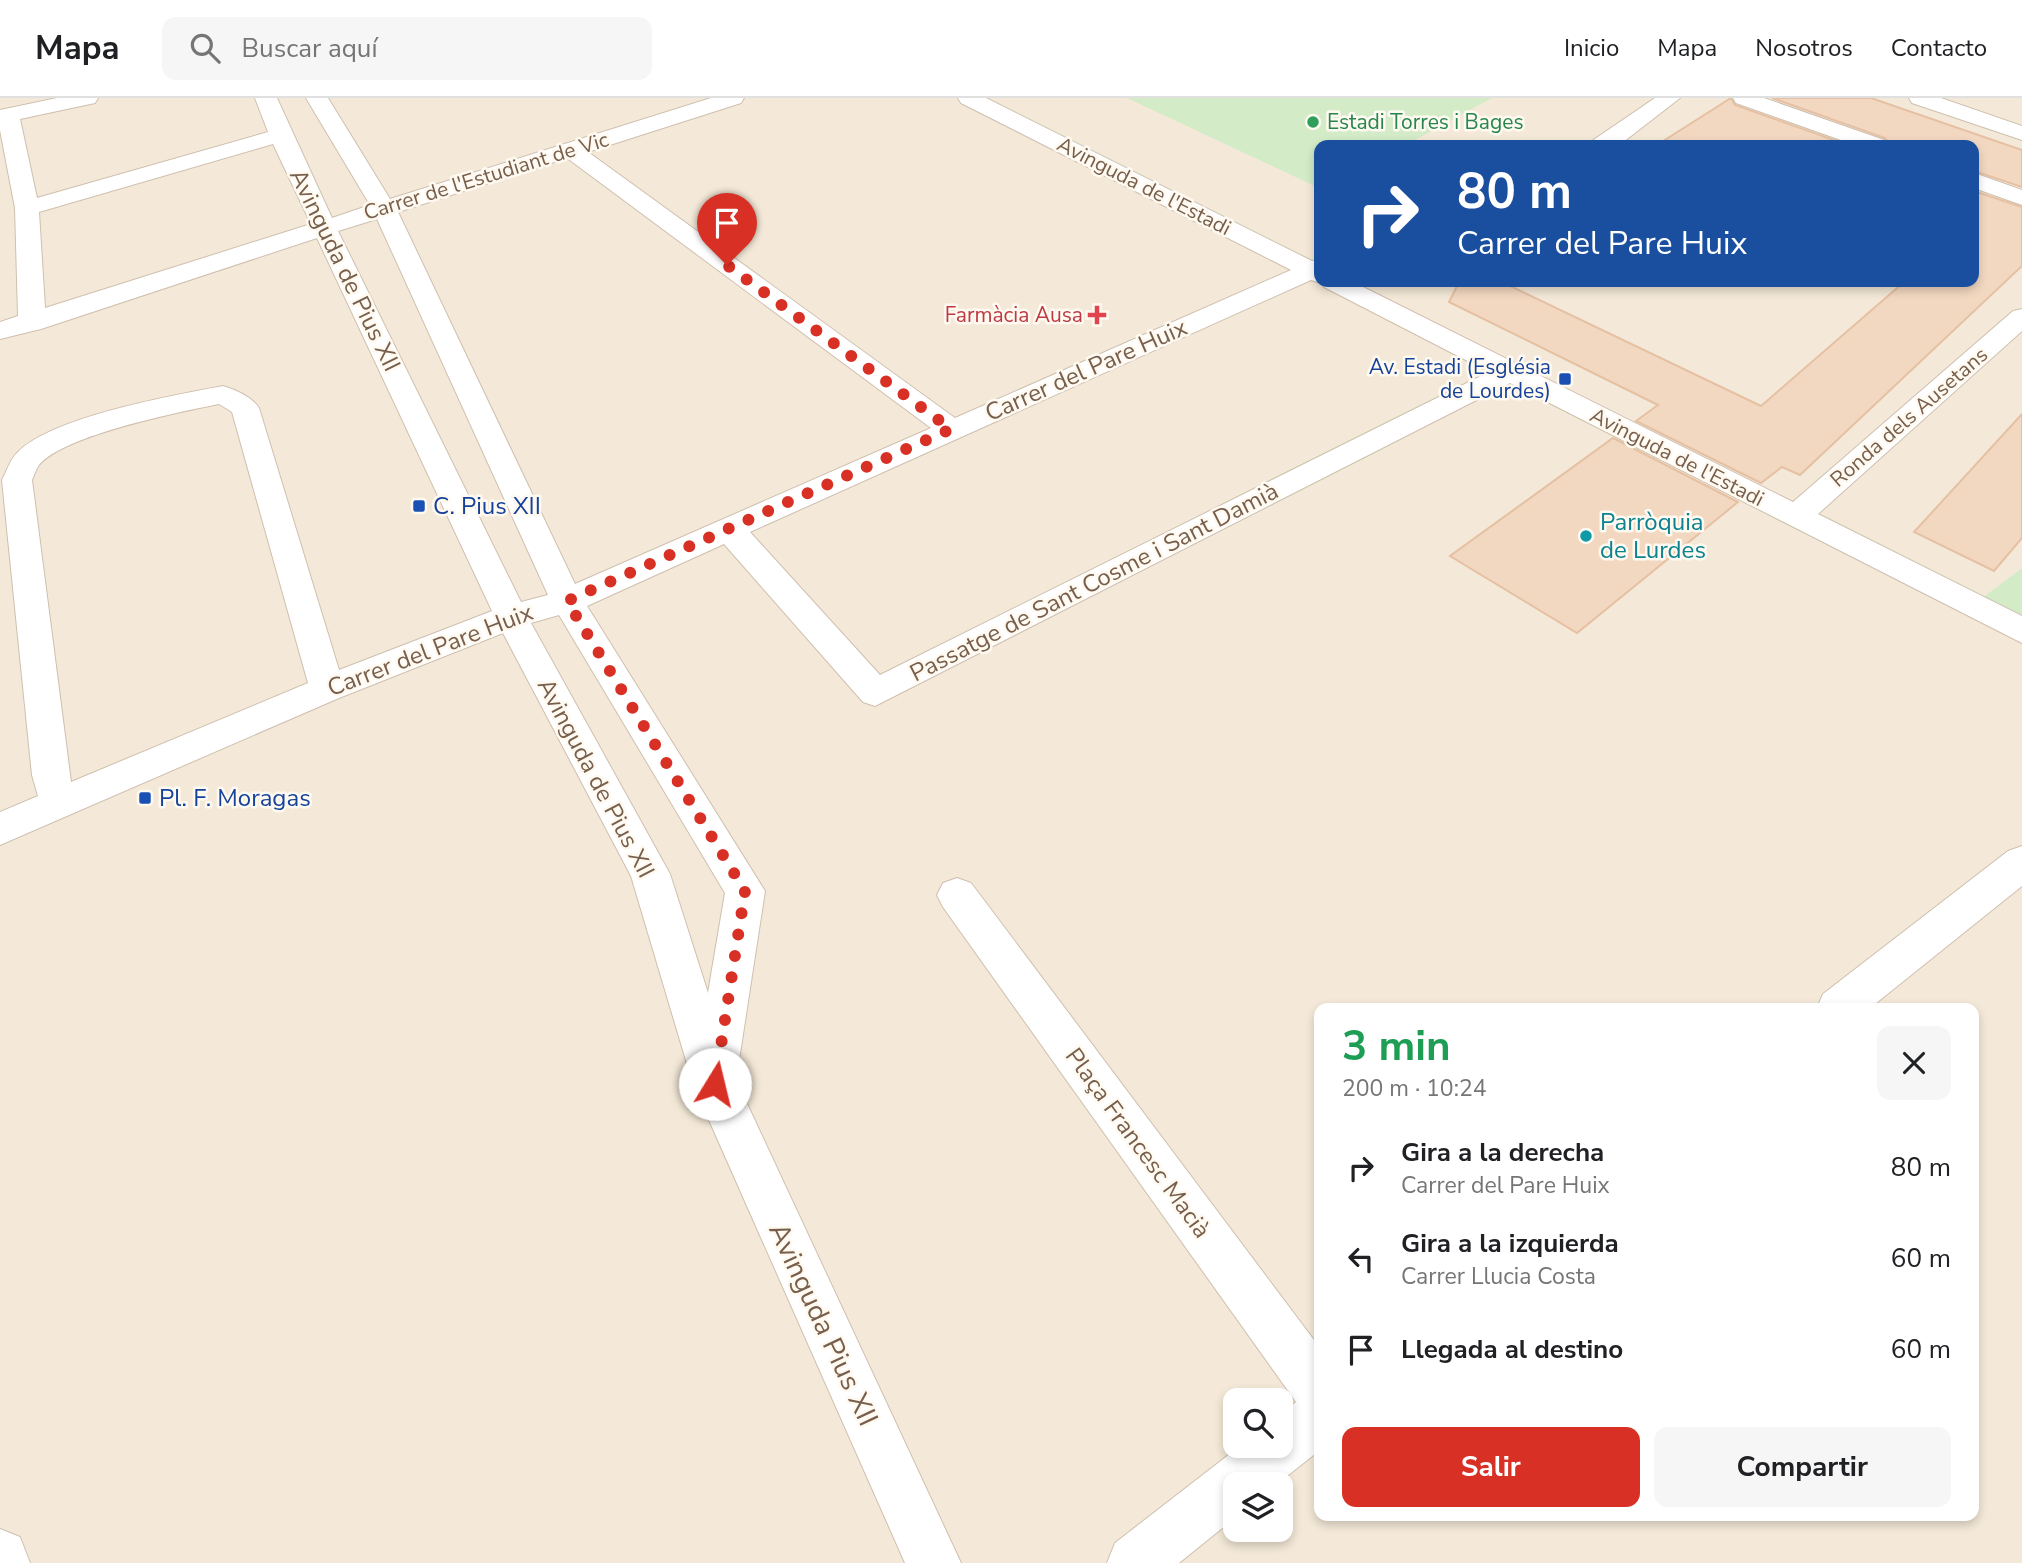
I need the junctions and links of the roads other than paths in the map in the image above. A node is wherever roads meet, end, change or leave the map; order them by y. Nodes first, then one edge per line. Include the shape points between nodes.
1 (87, 98) edge
2 (266, 98) edge
3 (317, 98) edge
4 (733, 98) edge
5 (969, 98) edge
6 (1669, 98) edge
7 (1744, 98) edge
8 (1920, 98) edge
9 (2001, 100) dead end
10 (4, 116) edge
11 (1979, 118) junction
12 (2022, 133) edge
13 (280, 135) junction
14 (1609, 140) edge
15 (1862, 140) edge
16 (571, 150) junction
17 (1979, 182) edge
18 (2022, 198) edge
19 (27, 208) junction
20 (384, 208) junction
21 (324, 226) junction
22 (1314, 270) edge
23 (1314, 277) edge
24 (1346, 287) edge
25 (2022, 317) edge
26 (32, 323) junction
27 (0, 331) edge
28 (1511, 372) junction
29 (951, 429) junction
30 (1796, 517) junction
31 (728, 528) junction
32 (567, 601) junction
33 (511, 617) junction
34 (2022, 631) edge
35 (327, 688) junction
36 (58, 802) junction
37 (0, 829) edge
38 (2022, 863) edge
39 (957, 895) dead end
40 (1844, 1003) edge
41 (715, 1084) junction
42 (1314, 1383) edge
43 (1314, 1421) edge
44 (0, 1557) edge
45 (2, 1563) edge
46 (933, 1563) edge
47 (1135, 1563) edge

1 - 10 street
2 - 13 street, Avinguda de Pius XII
3 - 20 street
4 - 16 street, Carrer de l'Estudiant de Vic
5 - 22 street, Avinguda de l'Estadi
6 - 14 street
7 - 15 street
8 - 11 street
9 - 11 street
10 - 19 street
11 - 12 street
13 - 19 street
13 - 21 street, Avinguda de Pius XII
16 - 20 street, Carrer de l'Estudiant de Vic
16 - 29 street
17 - 18 street
19 - 26 street
20 - 21 street, Carrer de l'Estudiant de Vic
20 - 32 street
21 - 26 street, Carrer de l'Estudiant de Vic
21 - 33 street, Avinguda de Pius XII
23 - 29 street, Carrer del Pare Huix
24 - 28 street, Avinguda de l'Estadi
25 - 30 street, Ronda dels Ausetans
26 - 27 street, Carrer de l'Estudiant de Vic
28 - 30 street, Avinguda de l'Estadi
28 - 31 street, Passatge de Sant Cosme i Sant Damià via 875,693
29 - 31 street, Carrer del Pare Huix
30 - 34 street, Avinguda de l'Estadi
31 - 32 street, Carrer del Pare Huix
32 - 33 street, Carrer del Pare Huix
32 - 41 street via 745,891
33 - 35 street, Carrer del Pare Huix
33 - 41 street, Avinguda de Pius XII via 650,874
35 - 36 street, Carrer del Pare Huix
35 - 36 street via 245,408 223,395 210,397 61,438 28,458 17,480 51,775
36 - 37 street, Carrer del Pare Huix
38 - 40 street
39 - 42 street, Plaça Francesc Macià
41 - 46 street, Avinguda Pius XII
43 - 47 street
44 - 45 street

